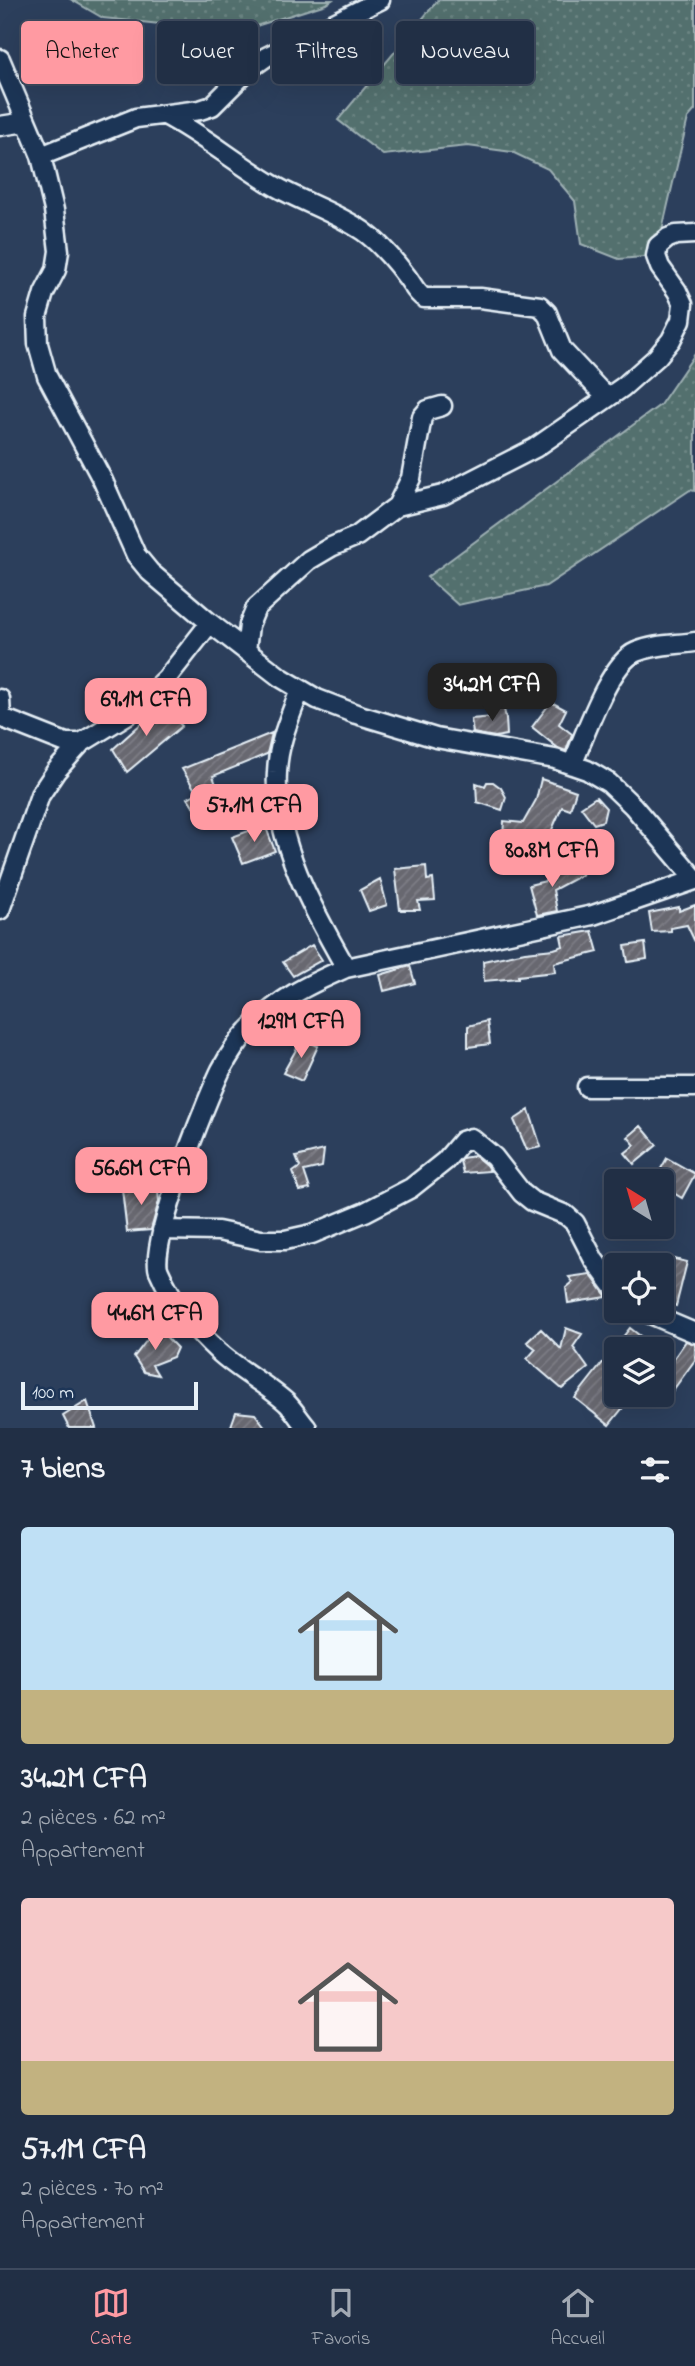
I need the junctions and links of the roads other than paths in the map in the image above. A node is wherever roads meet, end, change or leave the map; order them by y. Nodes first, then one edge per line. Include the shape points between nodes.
1 (380, 0) edge
2 (0, 60) edge
3 (165, 115) junction
4 (26, 122) junction
5 (0, 126) edge
6 (41, 156) junction
7 (695, 234) edge
8 (607, 398) junction
9 (442, 406) dead end
10 (397, 506) junction
11 (210, 623) junction
12 (695, 642) edge
13 (246, 650) junction
14 (300, 690) junction
15 (0, 711) edge
16 (81, 743) junction
17 (572, 765) junction
18 (695, 880) edge
19 (0, 910) edge
20 (346, 968) junction
21 (587, 1087) dead end
22 (695, 1087) edge
23 (162, 1230) junction
24 (604, 1274) edge
25 (671, 1323) edge
26 (695, 1333) edge
27 (307, 1428) edge

1 - 3 street via 266,57 212,106
2 - 4 street
3 - 6 street via 136,118
3 - 8 street via 274,186 363,232 384,249 424,298 480,298 540,306 562,350
4 - 5 street
4 - 6 street
6 - 11 street via 59,251 37,317 38,344 47,376 136,555
7 - 8 street via 668,238 656,256 683,304 671,340
8 - 10 street via 535,449 443,495
9 - 10 street via 422,416 411,478
10 - 13 street via 357,536 310,560 263,601 249,625
11 - 13 street
11 - 16 street via 166,679 130,713
12 - 17 street via 644,649 619,666
13 - 14 street
14 - 17 street via 356,714 436,738
14 - 20 street via 282,736 276,803 318,919
15 - 16 street via 66,743
16 - 19 street via 40,795
17 - 18 street via 609,783
18 - 20 street via 593,915
20 - 23 street via 274,1005 246,1033 222,1069
21 - 22 street
23 - 24 street via 218,1231 261,1240 312,1234 411,1188 471,1138 494,1157 522,1193 575,1223
23 - 27 street via 157,1268 194,1326 219,1352 288,1405
25 - 26 street

